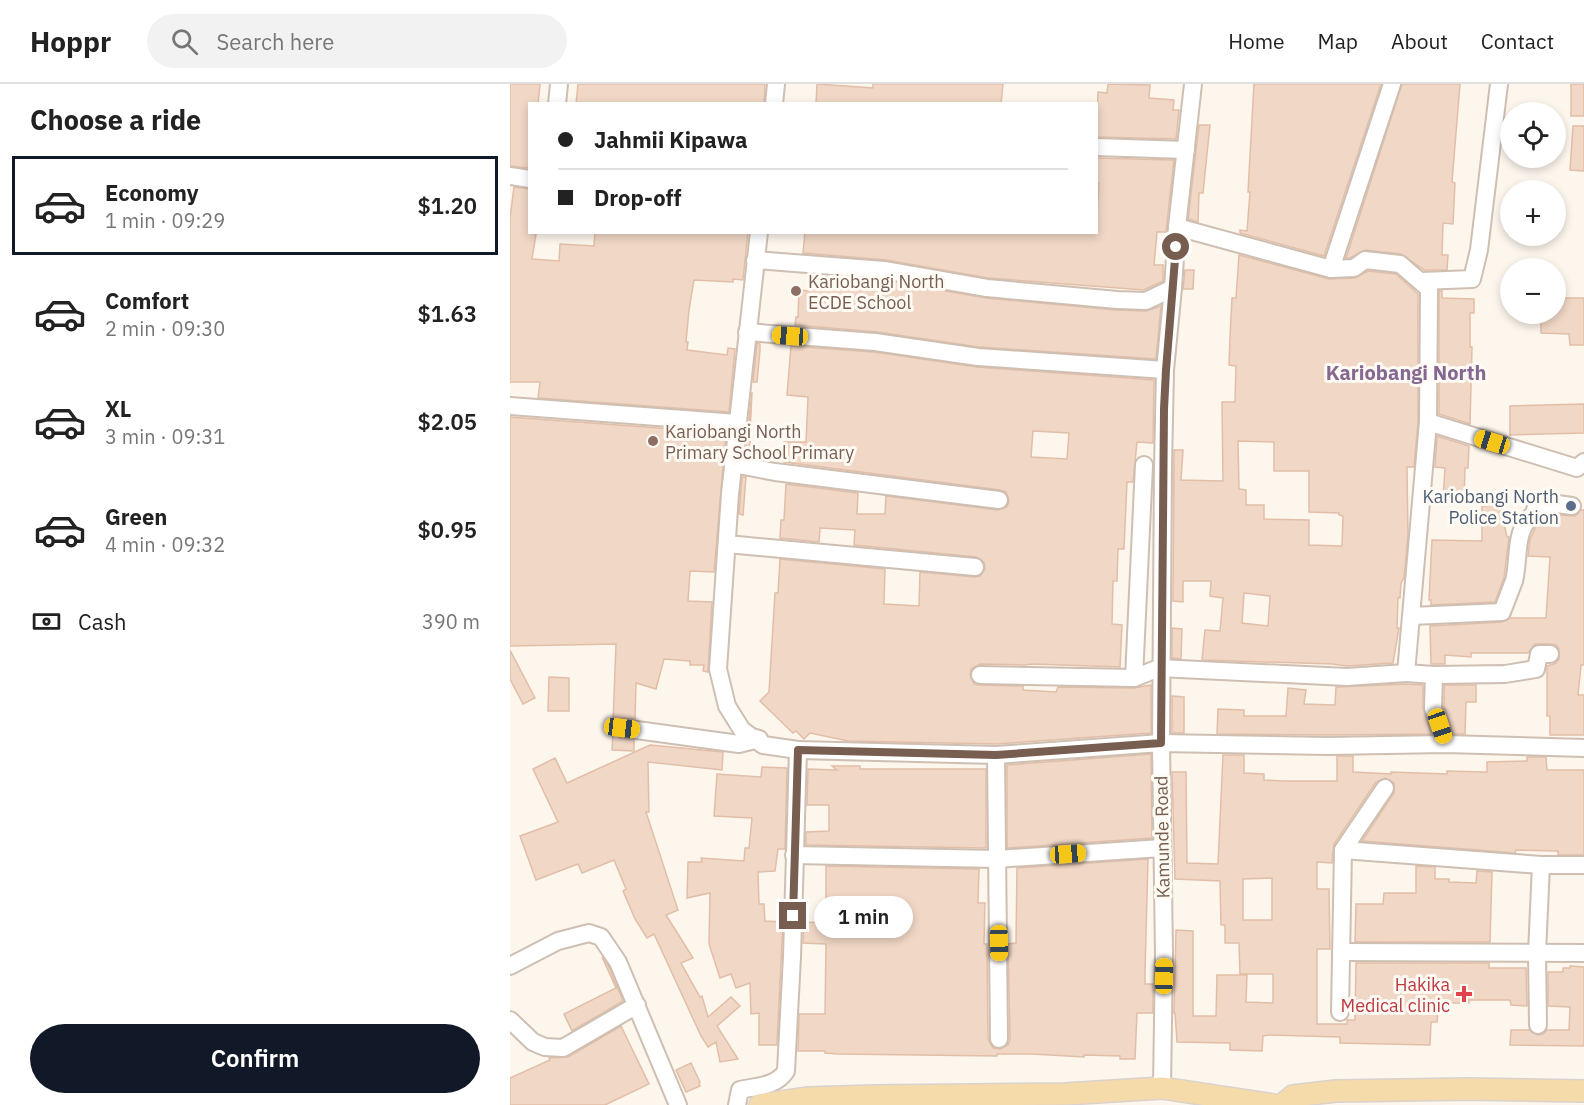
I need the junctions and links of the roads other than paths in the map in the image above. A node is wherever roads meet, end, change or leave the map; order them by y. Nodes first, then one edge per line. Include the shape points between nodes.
1 (559, 84) edge
2 (776, 84) edge
3 (1193, 84) edge
4 (1392, 84) edge
5 (1499, 84) edge
6 (557, 102) edge
7 (774, 102) edge
8 (1098, 147) edge
9 (1186, 150) junction
10 (510, 176) edge
11 (528, 179) edge
12 (1177, 226) junction
13 (759, 234) edge
14 (755, 260) junction
15 (1331, 269) junction
16 (1422, 281) junction
17 (1173, 288) junction
18 (747, 332) junction
19 (1166, 370) junction
20 (510, 406) edge
21 (1428, 422) junction
22 (737, 423) junction
23 (1584, 462) edge
24 (733, 464) junction
25 (1144, 465) dead end
26 (999, 500) dead end
27 (1572, 506) dead end
28 (727, 544) junction
29 (975, 567) dead end
30 (1411, 616) junction
31 (1550, 654) dead end
32 (1406, 673) junction
33 (980, 675) dead end
34 (1434, 675) junction
35 (1134, 678) junction
36 (622, 728) dead end
37 (742, 730) junction
38 (1161, 743) junction
39 (1446, 744) junction
40 (1584, 748) edge
41 (798, 750) junction
42 (996, 755) junction
43 (1385, 788) dead end
44 (1162, 848) junction
45 (1343, 850) junction
46 (795, 855) junction
47 (998, 859) junction
48 (1541, 865) junction
49 (1584, 865) edge
50 (1341, 952) junction
51 (1537, 953) junction
52 (1584, 953) edge
53 (510, 966) edge
54 (638, 1005) junction
55 (1340, 1012) dead end
56 (510, 1020) edge
57 (1538, 1025) dead end
58 (999, 1039) dead end
59 (1162, 1088) junction
60 (1584, 1091) edge
61 (875, 1095) junction
62 (1283, 1102) edge
63 (678, 1105) edge
64 (737, 1105) edge
65 (760, 1105) edge
66 (852, 1105) edge

1 - 6 street
2 - 7 street
3 - 9 street, Kamunde Road
4 - 15 street
5 - 16 street via 1472,279
8 - 9 street
9 - 12 street, Kamunde Road
10 - 11 street
12 - 15 street
12 - 17 street, Kamunde Road
13 - 14 street
14 - 17 street via 884,270 987,288 1117,300 1146,301
14 - 18 street
15 - 16 street via 1354,268 1365,260 1400,264
16 - 21 street via 1429,289
17 - 19 street, Kamunde Road
18 - 19 street via 875,342 978,357
18 - 22 street
19 - 38 street, Kamunde Road
20 - 22 street
21 - 23 street via 1577,468
21 - 30 street
22 - 24 street
24 - 26 street
24 - 28 street
25 - 35 street
27 - 30 street via 1557,504 1534,510 1525,520 1514,579 1502,612
28 - 29 street
28 - 37 street via 718,669 727,706
30 - 32 street
31 - 34 street via 1539,654 1536,669 1505,674
32 - 34 street
32 - 35 street via 1347,677 1159,668
33 - 35 street
34 - 39 street via 1433,708
36 - 37 street via 739,744 759,739
37 - 41 street via 763,745
38 - 39 street
38 - 42 street
38 - 44 street, Kamunde Road
39 - 40 street
41 - 42 street
41 - 46 street
42 - 47 street
43 - 45 street
44 - 47 street
44 - 59 street, Kamunde Road
45 - 48 street
45 - 50 street
46 - 47 street
46 - 64 street via 786,1071 774,1083 740,1090
47 - 58 street
48 - 49 street
48 - 51 street
50 - 51 street
50 - 55 street
51 - 52 street
51 - 57 street
53 - 54 street via 558,940 589,933 601,938 618,962
54 - 56 street via 563,1048 533,1042
54 - 63 street
59 - 61 main road via 1065,1094
59 - 62 main road
60 - 62 main road via 1336,1091
61 - 65 main road
61 - 66 main road

